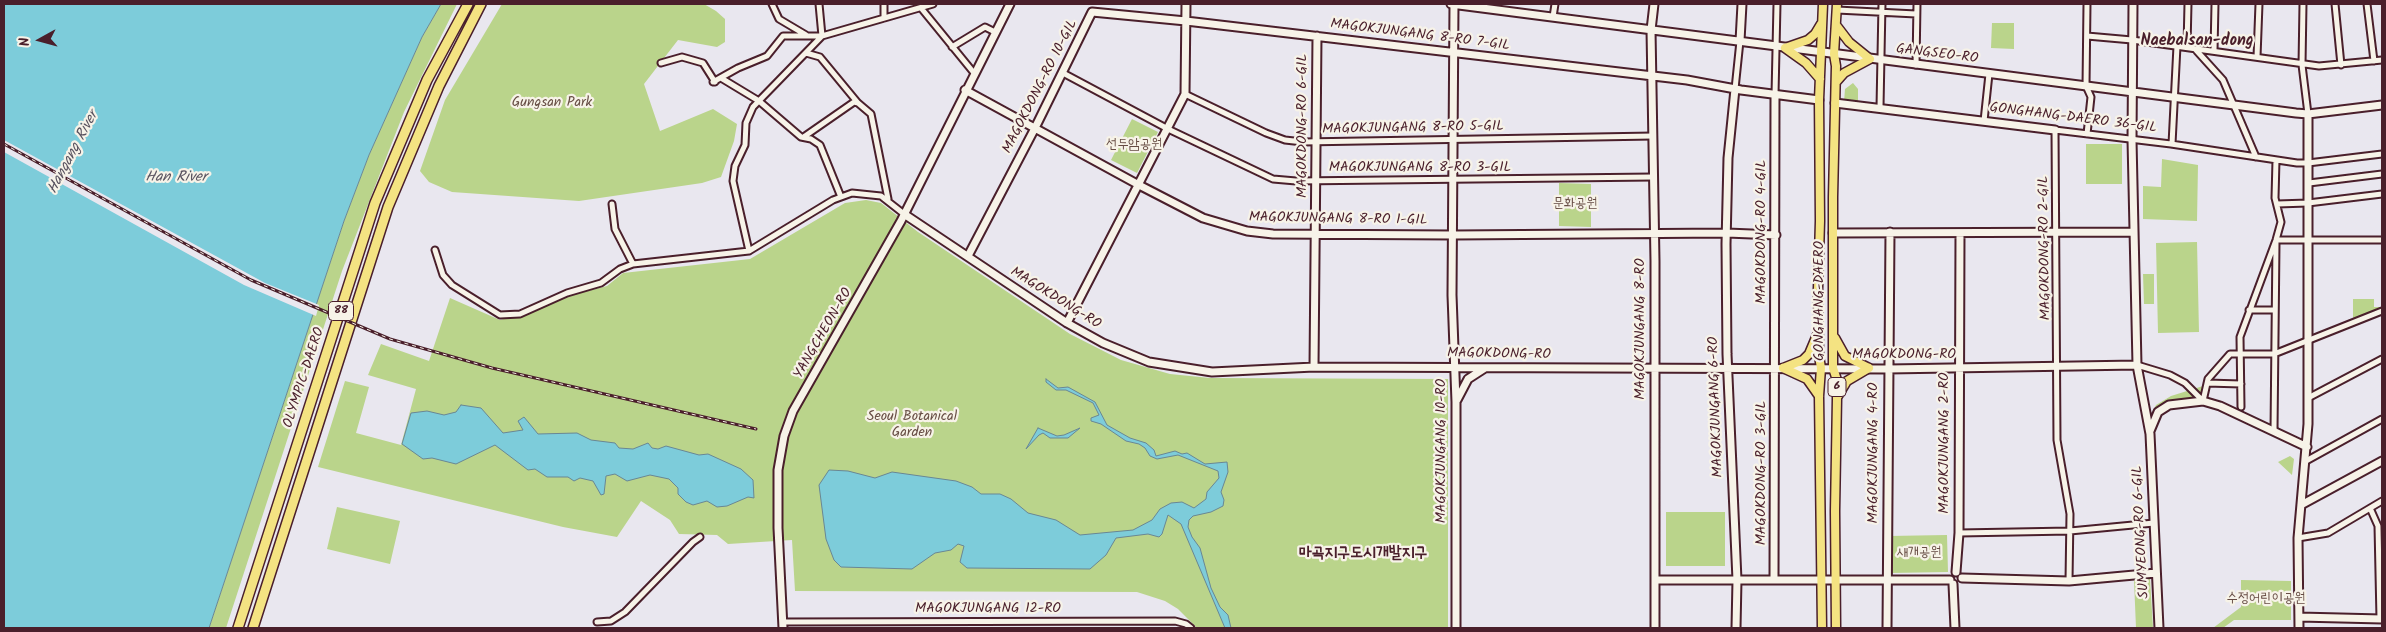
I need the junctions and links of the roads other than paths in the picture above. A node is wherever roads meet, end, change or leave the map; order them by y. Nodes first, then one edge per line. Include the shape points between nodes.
1 (468, 4) edge
2 (481, 4) edge
3 (772, 4) edge
4 (819, 4) edge
5 (884, 4) edge
6 (933, 4) edge
7 (1010, 4) edge
8 (1186, 4) edge
9 (1453, 4) edge
10 (1555, 4) edge
11 (1654, 4) edge
12 (1742, 4) edge
13 (1777, 4) edge
14 (1823, 4) edge
15 (1882, 4) edge
16 (1917, 4) edge
17 (2087, 4) edge
18 (2133, 4) edge
19 (2188, 4) edge
20 (2215, 4) edge
21 (2259, 4) edge
22 (2303, 4) edge
23 (2334, 4) edge
24 (2367, 4) edge
25 (1837, 7) edge
26 (921, 8) junction
27 (1882, 12) junction
28 (1916, 14) junction
29 (1553, 17) junction
30 (884, 18) junction
31 (1823, 18) junction
32 (1186, 21) junction
33 (1836, 25) junction
34 (1651, 30) junction
35 (995, 32) junction
36 (807, 35) junction
37 (822, 36) junction
38 (1317, 36) junction
39 (2087, 36) junction
40 (2132, 40) junction
41 (1740, 42) junction
42 (2177, 46) junction
43 (952, 47) junction
44 (1781, 47) junction
45 (2186, 47) junction
46 (2195, 49) junction
47 (2214, 51) junction
48 (806, 53) junction
49 (1452, 53) junction
50 (1823, 53) junction
51 (1834, 54) junction
52 (2256, 57) junction
53 (1870, 59) junction
54 (1881, 60) junction
55 (2382, 60) edge
56 (2374, 61) junction
57 (661, 63) dead end
58 (1916, 65) junction
59 (2302, 65) junction
60 (2341, 65) junction
61 (974, 73) junction
62 (1063, 73) junction
63 (1989, 74) junction
64 (1652, 77) junction
65 (721, 78) junction
66 (1820, 79) junction
67 (1836, 82) junction
68 (2086, 86) junction
69 (1735, 89) junction
70 (965, 90) junction
71 (2132, 92) junction
72 (1185, 94) junction
73 (1775, 95) junction
74 (2174, 98) junction
75 (1819, 100) junction
76 (760, 101) junction
77 (858, 103) junction
78 (1835, 103) junction
79 (2235, 105) junction
80 (2382, 106) edge
81 (1880, 107) junction
82 (2308, 114) junction
83 (1984, 121) junction
84 (1036, 128) junction
85 (1168, 130) junction
86 (2055, 130) junction
87 (2087, 134) junction
88 (805, 136) junction
89 (1653, 136) junction
90 (1452, 140) junction
91 (2132, 140) junction
92 (1316, 142) junction
93 (2172, 144) junction
94 (2382, 154) edge
95 (2256, 157) junction
96 (2276, 160) junction
97 (2308, 163) junction
98 (2382, 174) edge
99 (1653, 177) junction
100 (1453, 180) junction
101 (1316, 181) junction
102 (2309, 183) junction
103 (1139, 186) junction
104 (2382, 194) edge
105 (841, 197) junction
106 (888, 200) junction
107 (2308, 203) junction
108 (612, 204) dead end
109 (2277, 204) junction
110 (904, 214) junction
111 (1890, 232) junction
112 (2134, 232) junction
113 (1727, 233) junction
114 (1833, 233) junction
115 (1960, 233) junction
116 (1315, 234) junction
117 (1654, 234) junction
118 (2058, 234) junction
119 (1454, 235) junction
120 (1776, 235) junction
121 (2276, 240) junction
122 (2382, 240) edge
123 (2308, 241) junction
124 (435, 250) dead end
125 (749, 251) junction
126 (968, 256) junction
127 (633, 264) junction
128 (2249, 310) junction
129 (2276, 310) junction
130 (2382, 311) edge
131 (1067, 324) junction
132 (1818, 332) junction
133 (1834, 336) junction
134 (2309, 340) junction
135 (2241, 354) junction
136 (2274, 354) junction
137 (2382, 359) edge
138 (2137, 365) junction
139 (2058, 366) junction
140 (1314, 367) junction
141 (1454, 367) junction
142 (1484, 368) junction
143 (1655, 368) junction
144 (1780, 368) junction
145 (1821, 368) junction
146 (1833, 368) junction
147 (1869, 368) junction
148 (1959, 368) junction
149 (1728, 369) junction
150 (1888, 369) junction
151 (2207, 383) junction
152 (2241, 384) junction
153 (1819, 396) junction
154 (1837, 398) junction
155 (2308, 398) junction
156 (1456, 402) junction
157 (2203, 402) junction
158 (2241, 407) dead end
159 (2382, 419) edge
160 (2274, 430) junction
161 (2150, 434) junction
162 (2306, 448) junction
163 (2306, 461) junction
164 (2382, 461) edge
165 (2382, 501) edge
166 (2301, 505) junction
167 (2370, 508) junction
168 (2154, 523) junction
169 (2070, 532) junction
170 (1959, 533) junction
171 (700, 537) dead end
172 (2298, 538) junction
173 (2156, 573) junction
174 (1774, 579) junction
175 (1823, 579) junction
176 (1836, 579) junction
177 (1655, 580) junction
178 (1737, 580) junction
179 (1887, 581) junction
180 (2069, 581) junction
181 (1956, 582) junction
182 (2299, 617) junction
183 (2381, 619) edge
184 (854, 620) junction
185 (597, 622) dead end
186 (783, 625) edge
187 (1146, 625) edge
188 (238, 628) edge
189 (253, 628) edge
190 (855, 628) edge
191 (1191, 628) edge
192 (1456, 628) edge
193 (1655, 628) edge
194 (1736, 628) edge
195 (1822, 628) edge
196 (1836, 628) edge
197 (1887, 628) edge
198 (1955, 628) edge
199 (1959, 628) edge
200 (2159, 628) edge
201 (2299, 628) edge

1 - 188 highway, OLYMPIC-DAERO / 88 via 427,80 375,203
2 - 189 highway, OLYMPIC-DAERO / 88 via 439,86 388,207
3 - 36 street via 779,18
4 - 37 street
5 - 30 street
6 - 26 street
7 - 35 street, YANGCHEON-RO
8 - 32 street
9 - 29 street, GANGSEO-RO
9 - 49 street, MAGOKJUNGANG 10-RO
10 - 29 street
11 - 34 street
12 - 41 street
13 - 44 street
14 - 31 main road, GONGHANG-DAERO / 6
15 - 27 street
16 - 28 street
17 - 39 street
18 - 40 street
19 - 45 street
20 - 47 street
21 - 52 street
22 - 59 street
23 - 60 street
24 - 56 street
25 - 27 street
25 - 33 main road, GONGHANG-DAERO / 6
26 - 30 street
26 - 43 street
27 - 28 street
27 - 54 street
28 - 58 street
29 - 34 street, GANGSEO-RO
30 - 37 street
31 - 44 main road via 1810,39
31 - 50 main road, GONGHANG-DAERO / 6
32 - 38 street, MAGOKJUNGANG 8-RO 7-GIL
32 - 62 street, MAGOKDONG-RO 10-GIL via 1092,12
32 - 72 street
33 - 51 main road, GONGHANG-DAERO / 6
33 - 53 main road via 1849,42
34 - 41 street, GANGSEO-RO
34 - 64 street, MAGOKJUNGANG 8-RO
35 - 43 street via 985,27
35 - 61 street, YANGCHEON-RO
36 - 37 street
36 - 65 street via 783,36 767,56
37 - 48 street
38 - 49 street, MAGOKJUNGANG 8-RO 7-GIL
38 - 92 street, MAGOKDONG-RO 6-GIL
39 - 40 street
39 - 68 street
40 - 42 street
40 - 71 street
41 - 44 street, GANGSEO-RO
41 - 69 street
42 - 45 street
42 - 74 street
43 - 61 street
44 - 50 street, GANGSEO-RO
44 - 66 main road via 1806,63
44 - 73 street
45 - 46 street
46 - 47 street
46 - 79 street via 2223,80
47 - 52 street
48 - 76 street
48 - 77 street via 820,57
49 - 64 street, MAGOKJUNGANG 8-RO 7-GIL
49 - 90 street, MAGOKJUNGANG 10-RO
50 - 51 street, GANGSEO-RO
50 - 66 main road, GONGHANG-DAERO / 6
51 - 53 street, GANGSEO-RO
51 - 67 main road, GONGHANG-DAERO / 6
52 - 59 street
53 - 54 street, GANGSEO-RO
53 - 67 main road via 1844,73
54 - 58 street, GANGSEO-RO
54 - 81 street, GANGSEO-RO
55 - 56 street
56 - 60 street
57 - 65 street via 682,57 703,63 714,82
58 - 63 street, GANGSEO-RO
59 - 60 street
59 - 82 street
61 - 70 street, YANGCHEON-RO
62 - 84 street, MAGOKDONG-RO 10-GIL
62 - 85 street, MAGOKJUNGANG 8-RO 3-GIL
63 - 68 street, GANGSEO-RO
63 - 83 street, GANGSEO-RO
64 - 69 street
64 - 89 street, MAGOKJUNGANG 8-RO
65 - 76 street
66 - 75 main road, GONGHANG-DAERO / 6
67 - 78 main road, GONGHANG-DAERO / 6
68 - 71 street, GANGSEO-RO
68 - 87 street via 2091,97
69 - 73 street
69 - 113 street, MAGOKJUNGANG 6-RO via 1728,158
70 - 84 street, MAGOKJUNGANG 8-RO 1-GIL
70 - 110 street, YANGCHEON-RO
71 - 74 street, GANGSEO-RO
71 - 91 street
72 - 85 street
72 - 92 street, MAGOKJUNGANG 8-RO 5-GIL via 1279,137
73 - 75 street
73 - 120 street, MAGOKDONG-RO 4-GIL
74 - 79 street, GANGSEO-RO
74 - 93 street
75 - 132 main road, GONGHANG-DAERO / 6
76 - 88 street via 801,137
76 - 125 street via 753,107 746,123 745,145 735,166 733,181
77 - 88 street via 854,102
77 - 106 street via 871,114
78 - 81 street, GONGHANG-DAERO 36-GIL
78 - 114 main road, GONGHANG-DAERO / 6
79 - 82 street, GANGSEO-RO
79 - 95 street
80 - 82 street, GANGSEO-RO
81 - 83 street, GONGHANG-DAERO 36-GIL
82 - 97 street
83 - 86 street, GONGHANG-DAERO 36-GIL
84 - 103 street, MAGOKJUNGANG 8-RO 1-GIL
84 - 126 street, MAGOKDONG-RO 10-GIL
85 - 101 street, MAGOKJUNGANG 8-RO 3-GIL via 1273,179
85 - 103 street
86 - 87 street, GONGHANG-DAERO 36-GIL
86 - 118 street, MAGOKDONG-RO 2-GIL
87 - 91 street, GONGHANG-DAERO 36-GIL
88 - 105 street via 820,145
89 - 90 street, MAGOKJUNGANG 8-RO 5-GIL
89 - 99 street, MAGOKJUNGANG 8-RO
90 - 92 street, MAGOKJUNGANG 8-RO 5-GIL
90 - 100 street, MAGOKJUNGANG 10-RO
91 - 93 street, GONGHANG-DAERO 36-GIL
91 - 112 street, SUMYEONG-RO 6-GIL
92 - 101 street, MAGOKDONG-RO 6-GIL
93 - 95 street, GONGHANG-DAERO 36-GIL
94 - 97 street, GONGHANG-DAERO 36-GIL
95 - 96 street, GONGHANG-DAERO 36-GIL
96 - 97 street, GONGHANG-DAERO 36-GIL
96 - 109 street
97 - 102 street
98 - 102 street
99 - 100 street, MAGOKJUNGANG 8-RO 3-GIL
99 - 117 street, MAGOKJUNGANG 8-RO
100 - 101 street, MAGOKJUNGANG 8-RO 3-GIL
100 - 119 street, MAGOKJUNGANG 10-RO
101 - 116 street, MAGOKDONG-RO 6-GIL
102 - 107 street
103 - 116 street, MAGOKJUNGANG 8-RO 1-GIL via 1227,227 1273,234
103 - 131 street
104 - 107 street
105 - 106 street via 852,193 881,196
105 - 125 street
106 - 110 street
107 - 109 street
107 - 123 street
108 - 127 street via 615,229
109 - 121 street via 2281,222
110 - 126 street, MAGOKDONG-RO
110 - 186 street, YANGCHEON-RO via 793,411 782,441 778,470 778,528
111 - 114 street
111 - 115 street
111 - 150 street, MAGOKJUNGANG 4-RO
112 - 118 street
112 - 138 street, SUMYEONG-RO 6-GIL
113 - 117 street
113 - 120 street
113 - 149 street, MAGOKJUNGANG 6-RO
114 - 133 main road, GONGHANG-DAERO / 6
115 - 118 street
115 - 148 street, MAGOKJUNGANG 2-RO
116 - 119 street, MAGOKJUNGANG 8-RO 1-GIL
116 - 140 street, MAGOKDONG-RO 6-GIL
117 - 119 street, MAGOKJUNGANG 8-RO 1-GIL
117 - 143 street, MAGOKJUNGANG 8-RO
118 - 139 street, MAGOKDONG-RO 2-GIL
119 - 141 street, MAGOKJUNGANG 10-RO
120 - 144 street, MAGOKDONG-RO 4-GIL
121 - 123 street
121 - 128 street
121 - 129 street
122 - 123 street
123 - 134 street
124 - 127 street via 443,275 452,285 500,314 520,314 567,293 601,283
125 - 127 street
126 - 131 street, MAGOKDONG-RO
128 - 129 street
128 - 135 street via 2240,337
129 - 136 street
130 - 134 street
131 - 140 street, MAGOKDONG-RO via 1103,343 1155,363 1212,372
132 - 144 main road via 1809,354 1796,364
132 - 145 main road, GONGHANG-DAERO / 6
133 - 146 main road, GONGHANG-DAERO / 6
133 - 147 main road via 1845,356
134 - 136 street
134 - 155 street
135 - 136 street
135 - 151 street via 2226,357
135 - 152 street
136 - 160 street
137 - 155 street
138 - 139 street, MAGOKDONG-RO
138 - 157 street via 2170,375
138 - 161 street, SUMYEONG-RO 6-GIL
139 - 148 street, MAGOKDONG-RO
139 - 169 street, MAGOKDONG-RO 2-GIL via 2057,440 2069,498
140 - 141 street, MAGOKDONG-RO
141 - 142 street, MAGOKDONG-RO
141 - 156 street, MAGOKJUNGANG 10-RO
142 - 143 street, MAGOKDONG-RO
142 - 156 street via 1468,379
143 - 149 street, MAGOKDONG-RO
143 - 177 street, MAGOKJUNGANG 8-RO
144 - 145 street, MAGOKDONG-RO
144 - 149 street, MAGOKDONG-RO
144 - 153 main road via 1807,379
144 - 174 street, MAGOKDONG-RO 3-GIL
145 - 146 street, MAGOKDONG-RO
145 - 153 main road, GONGHANG-DAERO / 6
146 - 147 street, MAGOKDONG-RO
146 - 154 main road, GONGHANG-DAERO / 6
147 - 150 street, MAGOKDONG-RO
147 - 154 main road via 1847,381
148 - 150 street, MAGOKDONG-RO
148 - 170 street, MAGOKJUNGANG 2-RO
149 - 178 street, MAGOKJUNGANG 6-RO
150 - 179 street, MAGOKJUNGANG 4-RO
151 - 152 street
151 - 157 street
152 - 158 street
153 - 175 main road, GONGHANG-DAERO / 6
154 - 176 main road, GONGHANG-DAERO / 6
155 - 162 street
156 - 192 street, MAGOKJUNGANG 10-RO
157 - 160 street via 2220,406
157 - 161 street via 2169,404 2158,412
159 - 163 street
160 - 162 street
161 - 168 street, SUMYEONG-RO 6-GIL
162 - 163 street
163 - 166 street
164 - 166 street
165 - 167 street
166 - 172 street
167 - 172 street via 2328,533
167 - 183 street via 2378,526
168 - 169 street, MAGOKJUNGANG 2-RO
168 - 173 street, SUMYEONG-RO 6-GIL
169 - 170 street, MAGOKJUNGANG 2-RO
169 - 180 street, MAGOKDONG-RO 2-GIL
170 - 181 street, MAGOKJUNGANG 2-RO via 1956,572 1960,573
171 - 185 street via 624,612 611,621
172 - 182 street
173 - 180 street
173 - 200 street, SUMYEONG-RO 6-GIL
174 - 175 street
174 - 178 street
175 - 176 street
175 - 195 main road, GONGHANG-DAERO / 6
176 - 179 street
176 - 196 main road, GONGHANG-DAERO / 6
177 - 178 street
177 - 193 street, MAGOKJUNGANG 8-RO
178 - 194 street, MAGOKJUNGANG 6-RO
179 - 181 street
179 - 197 street, MAGOKJUNGANG 4-RO
180 - 181 street
181 - 198 street
181 - 199 street
182 - 183 street
182 - 201 street
184 - 186 street, MAGOKJUNGANG 12-RO
184 - 187 street, MAGOKJUNGANG 12-RO
184 - 190 street
187 - 191 street, MAGOKJUNGANG 12-RO via 1180,622

